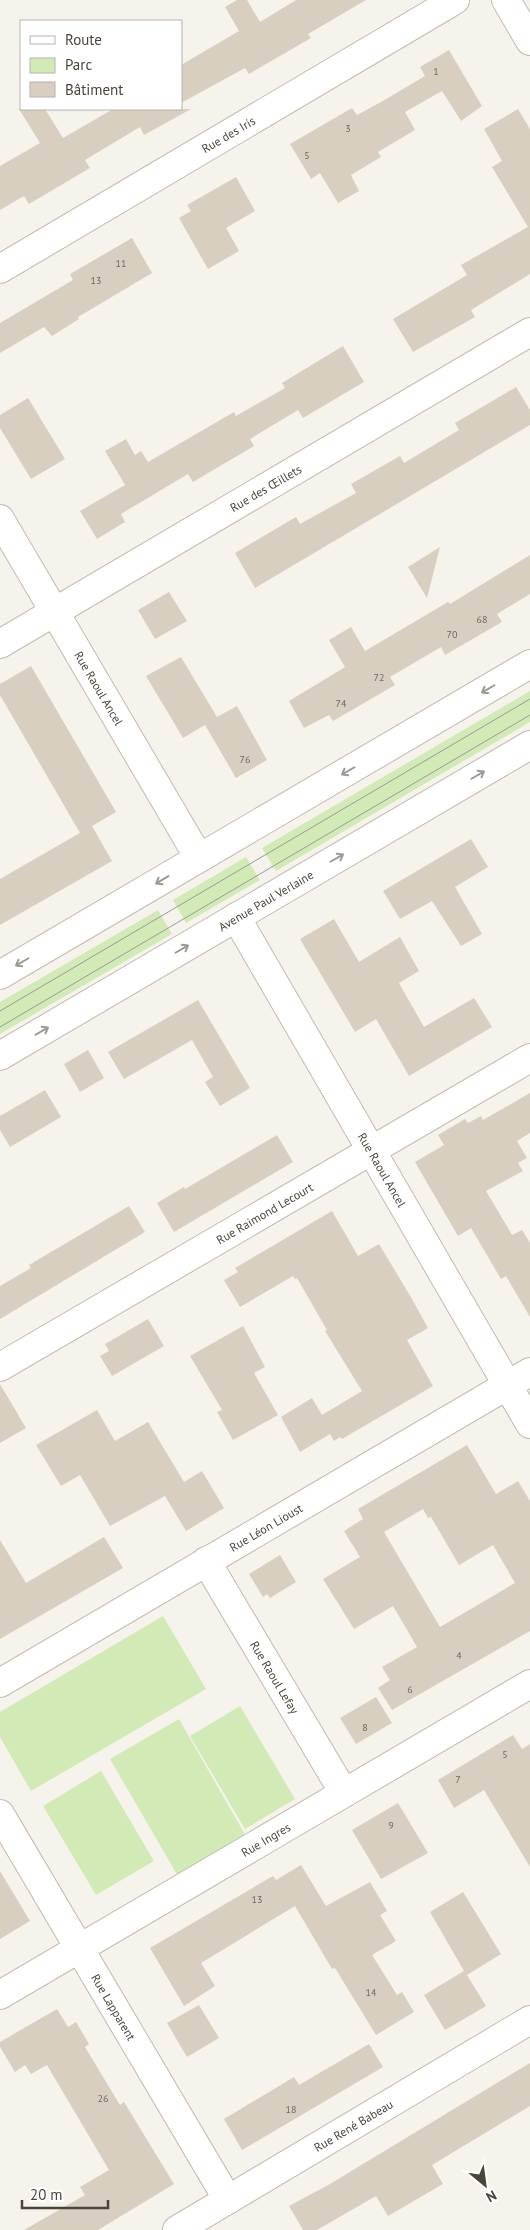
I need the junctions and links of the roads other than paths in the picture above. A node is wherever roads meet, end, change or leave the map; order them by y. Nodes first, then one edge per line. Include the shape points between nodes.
1 (456, 0) edge
2 (506, 0) edge
3 (530, 41) edge
4 (0, 268) edge
5 (530, 332) edge
6 (0, 519) edge
7 (55, 612) junction
8 (0, 644) edge
9 (530, 664) edge
10 (530, 745) edge
11 (199, 858) junction
12 (236, 917) junction
13 (0, 975) edge
14 (0, 1056) edge
15 (530, 1058) edge
16 (371, 1150) junction
17 (0, 1367) edge
18 (519, 1378) edge
19 (530, 1424) edge
20 (206, 1561) junction
21 (0, 1683) edge
22 (530, 1684) edge
23 (344, 1793) junction
24 (0, 1814) edge
25 (80, 1948) junction
26 (0, 1996) edge
27 (530, 2020) edge
28 (228, 2200) junction
29 (177, 2230) edge

1 - 4 street, Rue des Iris
2 - 3 street
5 - 7 street, Rue des Œillets
6 - 7 street, Rue Raoul Ancel
7 - 8 street, Rue des Œillets
7 - 11 street, Rue Raoul Ancel
9 -> 11 street
12 -> 10 street, Avenue Paul Verlaine
11 -> 13 street
14 -> 12 street, Avenue Paul Verlaine
12 - 16 street, Rue Raoul Ancel
15 - 16 street, Rue Raimond Lecourt
16 - 17 street, Rue Raimond Lecourt
16 - 18 street, Rue Raoul Ancel
18 - 19 street, Rue Raoul Ancel
18 - 20 street, Rue Léon Lioust
20 - 21 street, Rue Léon Lioust
20 - 23 street, Rue Raoul Lefay
22 - 23 street, Rue Ingres
23 - 25 street, Rue Ingres
24 - 25 street, Rue Lapparent
25 - 26 street, Rue Ingres
25 - 28 street, Rue Lapparent
27 - 28 street, Rue René Babeau
28 - 29 street, Rue René Babeau

